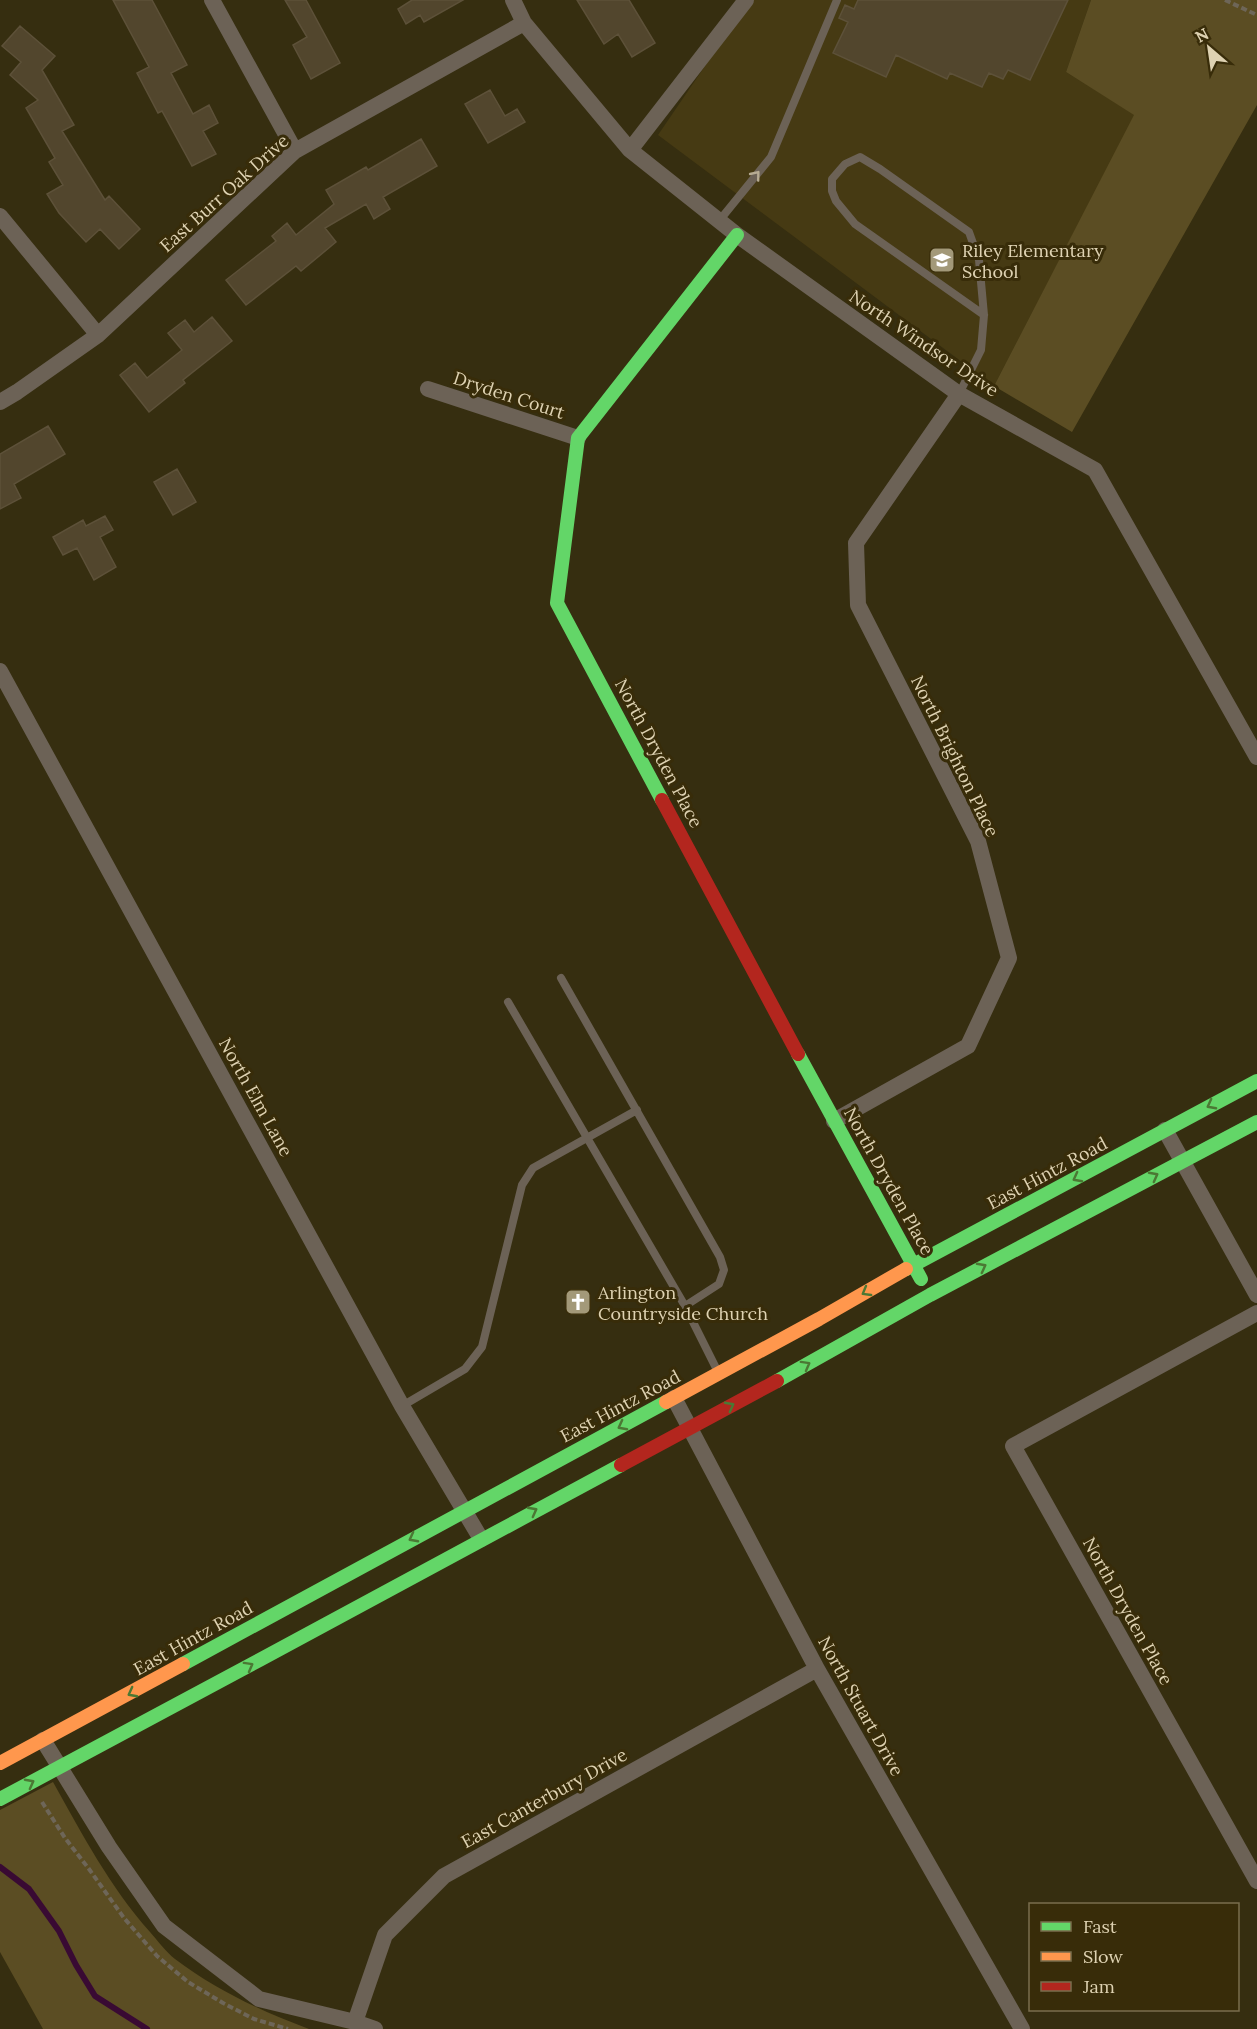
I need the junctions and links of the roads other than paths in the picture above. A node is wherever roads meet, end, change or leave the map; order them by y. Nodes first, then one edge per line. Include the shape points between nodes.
1 (212, 0) edge
2 (513, 0) edge
3 (746, 0) edge
4 (837, 0) edge
5 (524, 23) junction
6 (630, 150) junction
7 (295, 151) junction
8 (0, 216) edge
9 (719, 221) junction
10 (737, 235) junction
11 (984, 315) junction
12 (98, 335) junction
13 (428, 389) dead end
14 (959, 394) junction
15 (0, 402) edge
16 (579, 438) junction
17 (0, 671) edge
18 (1257, 757) edge
19 (561, 978) dead end
20 (508, 1002) dead end
21 (1257, 1081) edge
22 (637, 1110) junction
23 (834, 1121) junction
24 (1257, 1122) edge
25 (1165, 1130) junction
26 (586, 1137) junction
27 (1182, 1161) junction
28 (914, 1265) junction
29 (930, 1295) junction
30 (1257, 1295) edge
31 (685, 1306) junction
32 (1257, 1313) edge
33 (718, 1373) junction
34 (674, 1398) junction
35 (402, 1406) junction
36 (690, 1427) junction
37 (464, 1510) junction
38 (482, 1539) junction
39 (817, 1669) junction
40 (43, 1740) junction
41 (0, 1763) edge
42 (60, 1767) junction
43 (0, 1799) edge
44 (1257, 1881) edge
45 (355, 2022) junction
46 (375, 2029) edge
47 (1022, 2029) edge

1 - 7 street
2 - 5 street, North Windsor Drive
3 - 6 street
9 -> 4 lane via 771,157
5 - 6 street, North Windsor Drive
5 - 7 street, East Burr Oak Drive
6 - 9 street, North Windsor Drive
7 - 12 street, East Burr Oak Drive
8 - 12 street
9 - 10 street, North Windsor Drive
10 - 14 street, North Windsor Drive
10 - 16 main road, North Dryden Place
11 - 11 lane via 979,260 969,231 860,157 845,164 832,179 832,191 855,224
11 - 14 lane via 981,350
12 - 15 street, East Burr Oak Drive
13 - 16 street, Dryden Court
14 - 18 street, North Windsor Drive via 1095,470
14 - 23 street, North Brighton Place via 856,543 858,605 978,841 1009,958 968,1046
16 - 23 main road, North Dryden Place via 556,603
17 - 35 street, North Elm Lane
19 - 22 lane
20 - 26 lane
21 -> 25 main road, East Hintz Road
22 - 26 lane
22 - 31 lane via 724,1270 719,1284
23 - 28 main road, North Dryden Place
24 - 27 main road
25 - 27 street
25 -> 28 main road, East Hintz Road
26 - 31 lane
26 - 35 lane via 533,1168 522,1185 482,1347 465,1369
29 -> 27 main road
27 - 30 street
28 - 29 main road, North Dryden Place
28 -> 33 main road, East Hintz Road
36 -> 29 main road
31 - 33 lane
32 - 44 street, North Dryden Place via 1013,1446
33 - 34 main road, East Hintz Road
34 - 36 street, North Stuart Drive
34 -> 37 main road, East Hintz Road
35 - 37 street, North Elm Lane
38 -> 36 main road
36 - 39 street, North Stuart Drive
37 - 38 street, North Elm Lane
37 -> 40 main road, East Hintz Road
42 -> 38 main road
39 - 45 street, East Canterbury Drive via 444,1876 385,1935
39 - 47 street, North Stuart Drive
40 - 41 main road, East Hintz Road
40 - 42 street
43 -> 42 main road
42 - 45 street via 164,1926 259,1999
45 - 46 street

